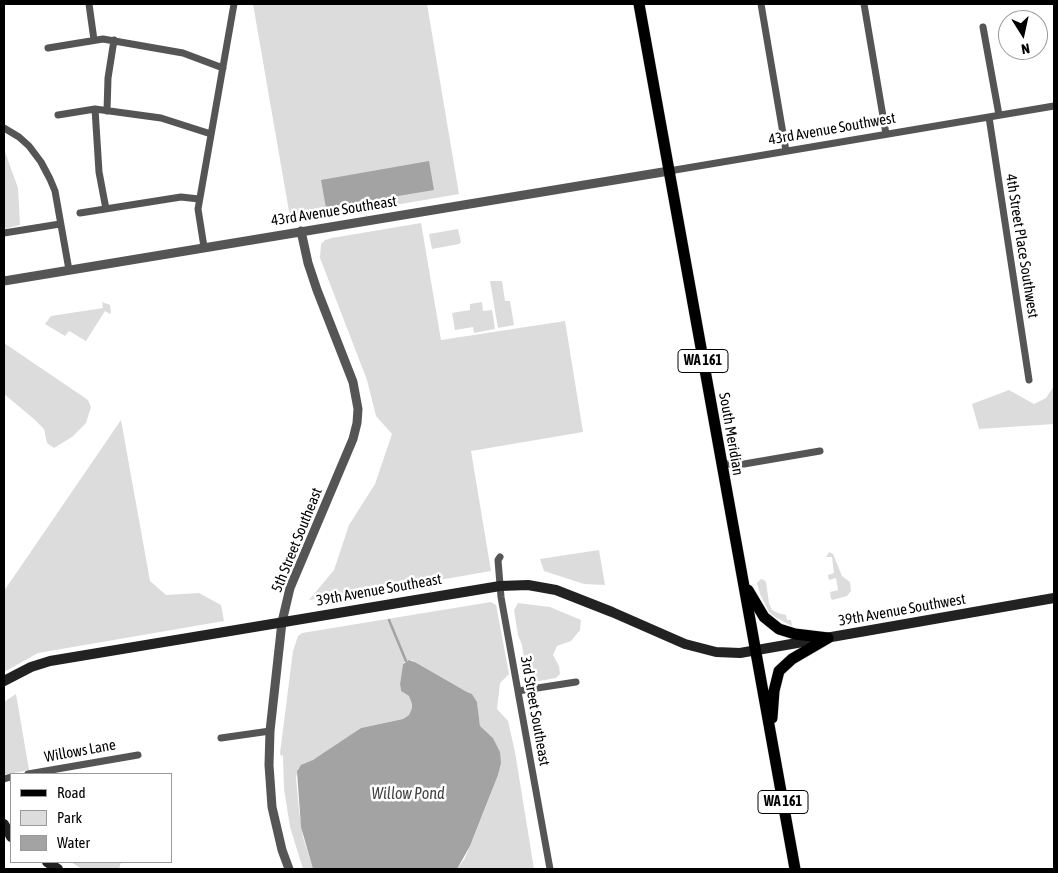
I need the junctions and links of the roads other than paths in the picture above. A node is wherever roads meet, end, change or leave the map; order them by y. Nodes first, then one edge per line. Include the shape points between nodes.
1 (89, 4) edge
2 (234, 4) edge
3 (639, 4) edge
4 (761, 4) edge
5 (864, 4) edge
6 (983, 27) dead end
7 (94, 40) junction
8 (114, 40) junction
9 (48, 48) dead end
10 (224, 68) junction
11 (1054, 106) edge
12 (95, 109) junction
13 (107, 111) junction
14 (58, 115) dead end
15 (999, 115) junction
16 (988, 117) junction
17 (4, 128) edge
18 (211, 134) junction
19 (886, 134) junction
20 (786, 151) junction
21 (669, 171) junction
22 (200, 199) junction
23 (106, 209) junction
24 (80, 213) dead end
25 (60, 224) junction
26 (301, 231) junction
27 (4, 233) edge
28 (204, 247) junction
29 (68, 270) junction
30 (4, 281) edge
31 (1029, 380) dead end
32 (820, 451) dead end
33 (722, 464) junction
34 (500, 557) dead end
35 (741, 572) junction
36 (500, 586) junction
37 (1054, 598) edge
38 (282, 622) junction
39 (828, 638) junction
40 (756, 652) junction
41 (4, 681) edge
42 (576, 682) dead end
43 (518, 692) junction
44 (270, 730) junction
45 (770, 734) junction
46 (221, 738) dead end
47 (138, 755) dead end
48 (34, 773) edge
49 (4, 824) edge
50 (10, 835) edge
51 (289, 869) edge
52 (550, 869) edge
53 (795, 869) edge

1 - 7 street
2 - 10 street
3 - 21 main road, South Meridian / WA 161
4 - 20 street
5 - 19 street
6 - 15 street
7 - 8 street
7 - 9 street
8 - 10 street via 189,55
8 - 13 street
10 - 18 street
11 - 15 street, 43rd Avenue Southwest
12 - 13 street
12 - 14 street
12 - 23 street via 98,172
13 - 18 street via 161,118
15 - 16 street, 43rd Avenue Southwest
16 - 19 street, 43rd Avenue Southwest
16 - 31 street, 4th Street Place Southwest
17 - 25 street via 29,146 45,167 54,191
18 - 22 street
19 - 20 street, 43rd Avenue Southwest
20 - 21 street, 43rd Avenue Southwest
21 - 26 street, 43rd Avenue Southeast
21 - 33 main road, South Meridian / WA 161
22 - 23 street via 181,197
22 - 28 street via 198,209
23 - 24 street
25 - 27 street
25 - 29 street
26 - 28 street, 43rd Avenue Southeast
26 - 38 street, 5th Street Southeast via 317,290 353,382 358,410 353,438 290,588
28 - 29 street, 43rd Avenue Southeast
29 - 30 street, 43rd Avenue Southeast
32 - 33 street via 744,464
33 - 35 main road, South Meridian / WA 161
34 - 36 street, 3rd Street Southeast
35 - 39 main road via 758,609 771,624 787,632
35 - 40 main road, South Meridian / WA 161
36 - 38 main road, 39th Avenue Southeast
36 - 40 main road, 39th Avenue Southeast via 542,587 569,594 696,648 727,653
36 - 43 street, 3rd Street Southeast
37 - 39 main road, 39th Avenue Southwest
38 - 41 main road, 39th Avenue Southeast via 50,661
38 - 44 street, 5th Street Southeast
39 - 40 main road, 39th Avenue Southwest
39 - 45 main road via 792,659 779,671
40 - 45 main road, South Meridian / WA 161
42 - 43 street
43 - 52 street, 3rd Street Southeast
44 - 46 street
44 - 51 street, 5th Street Southeast via 272,807
45 - 53 main road, South Meridian / WA 161
47 - 48 street, Willows Lane
49 - 50 main road

